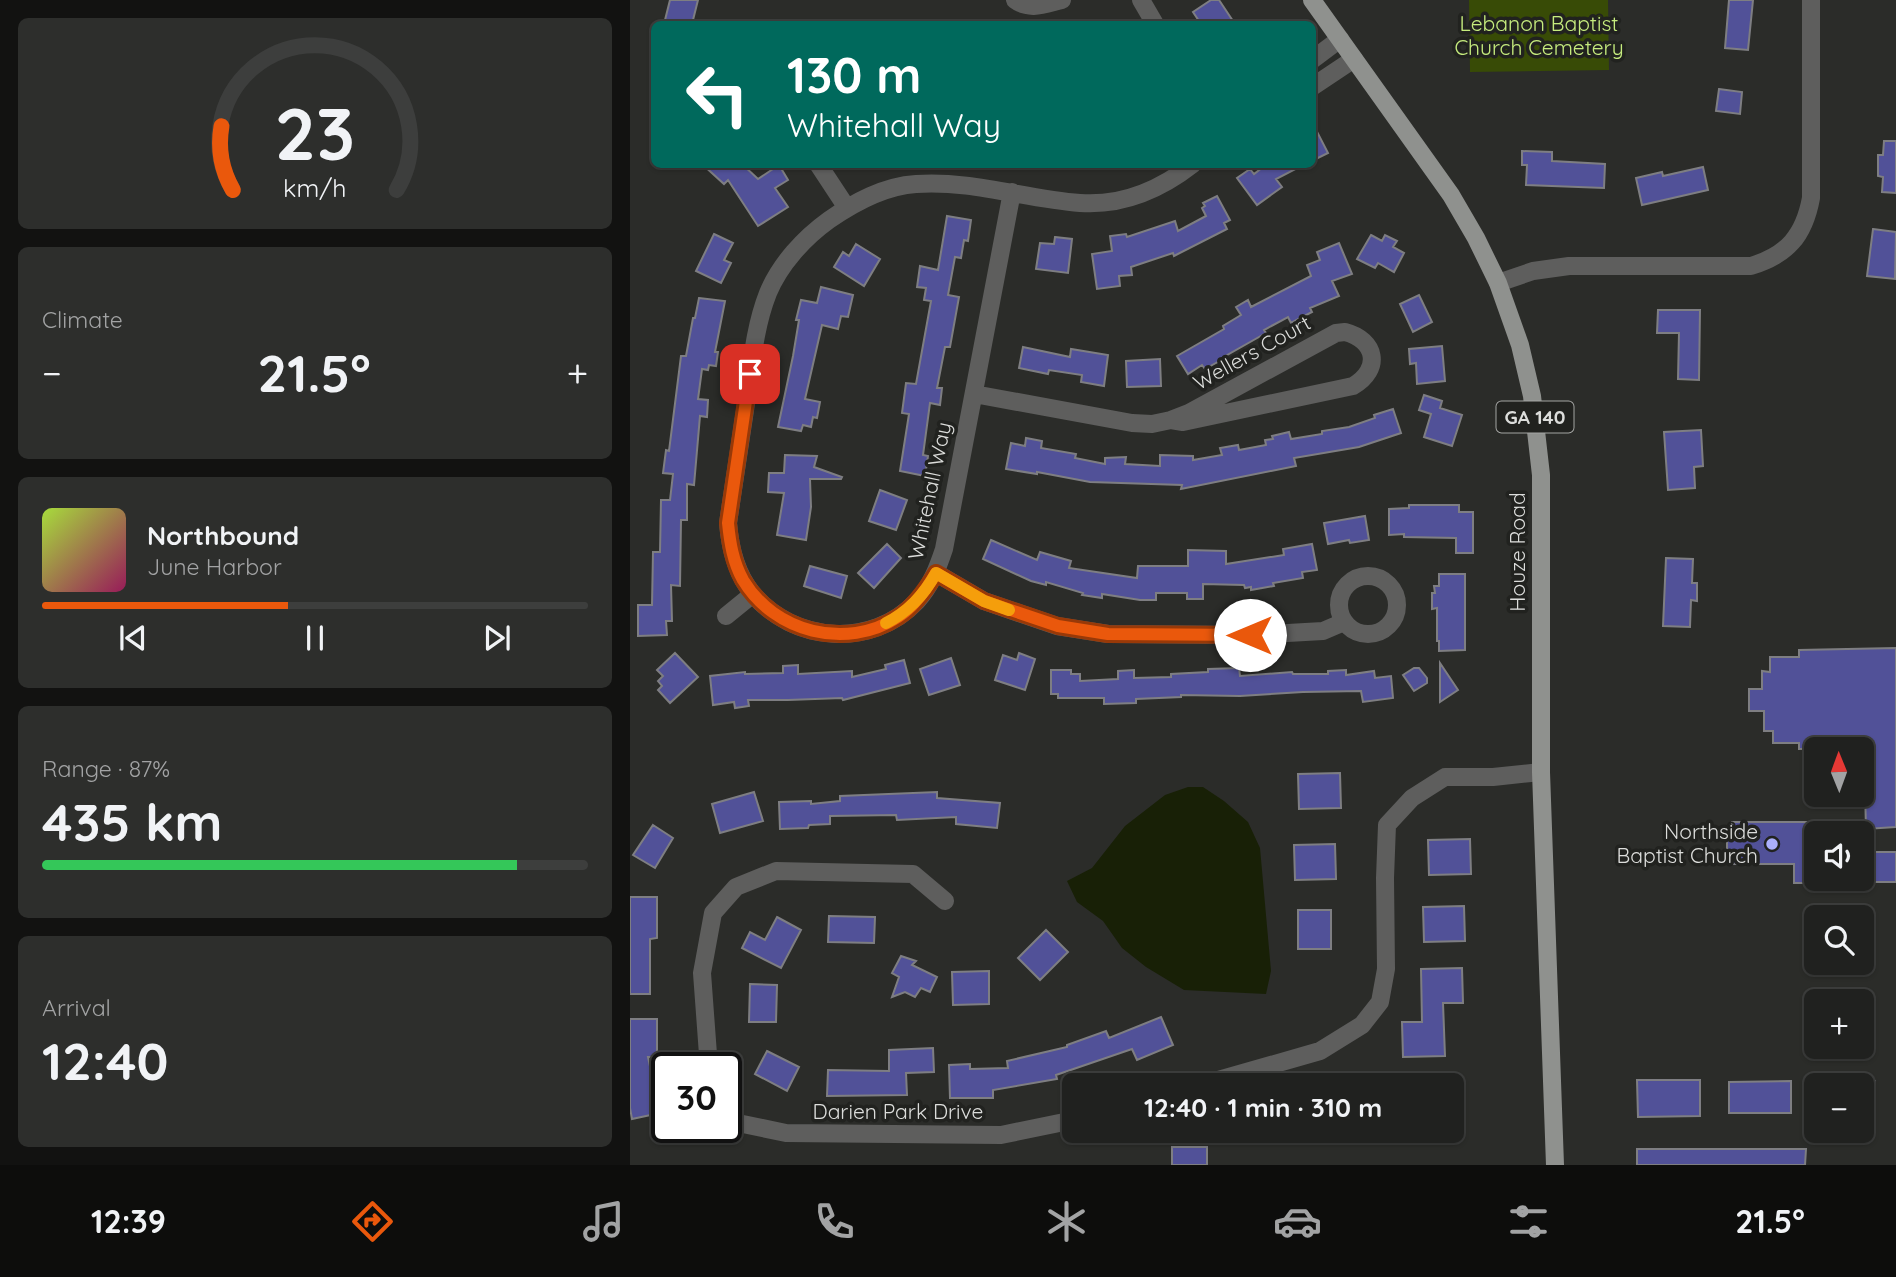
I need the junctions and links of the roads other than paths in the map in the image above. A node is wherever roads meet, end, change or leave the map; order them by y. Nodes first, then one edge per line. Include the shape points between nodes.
1 (1015, 0) edge
2 (1062, 0) edge
3 (1140, 0) edge
4 (1312, 0) edge
5 (1811, 0) edge
6 (1153, 21) edge
7 (1340, 39) junction
8 (1316, 57) edge
9 (1354, 59) junction
10 (1316, 84) edge
11 (821, 168) edge
12 (1188, 168) edge
13 (1012, 192) junction
14 (847, 208) junction
15 (1498, 283) junction
16 (974, 394) junction
17 (1171, 420) junction
18 (936, 573) junction
19 (752, 594) junction
20 (726, 616) dead end
21 (1345, 622) dead end
22 (1541, 772) junction
23 (945, 901) dead end
24 (708, 1052) edge
25 (1243, 1073) edge
26 (1062, 1122) edge
27 (742, 1124) edge
28 (1555, 1165) edge

1 - 2 street via 1032,7
3 - 6 street
4 - 7 main road, Houze Road / GA 140
5 - 15 street via 1811,198 1802,228 1782,253 1751,266 1569,266 1533,271
7 - 8 street
7 - 9 main road, Houze Road / GA 140
9 - 10 street
9 - 15 main road, Houze Road / GA 140 via 1451,195
11 - 14 street
12 - 13 street, Whitehall Way via 1157,188 1107,202 1081,203
13 - 14 street, Whitehall Way via 961,184 915,184 878,192
13 - 16 street, Whitehall Way
14 - 19 street, Whitehall Way via 814,231 789,258 769,290 757,325 728,523 734,561
15 - 22 main road, Houze Road / GA 140 via 1530,387 1541,475
16 - 17 street, Wellers Court via 1132,423
16 - 18 street, Whitehall Way
17 - 17 street, Wellers Court via 1182,422 1353,386 1370,370 1370,349 1357,335 1336,333
18 - 19 street, Whitehall Way via 918,600 898,617 875,629 847,635 796,626
18 - 21 street via 984,601 1058,626 1108,634 1250,635 1323,631
19 - 20 street
22 - 25 street via 1445,777 1412,798 1387,825 1386,969 1380,1002 1362,1025 1320,1051
22 - 28 main road, Houze Road / GA 140
23 - 24 street via 913,874 776,871 736,887 713,913 702,973
26 - 27 street, Darien Park Drive via 1001,1135 786,1133

